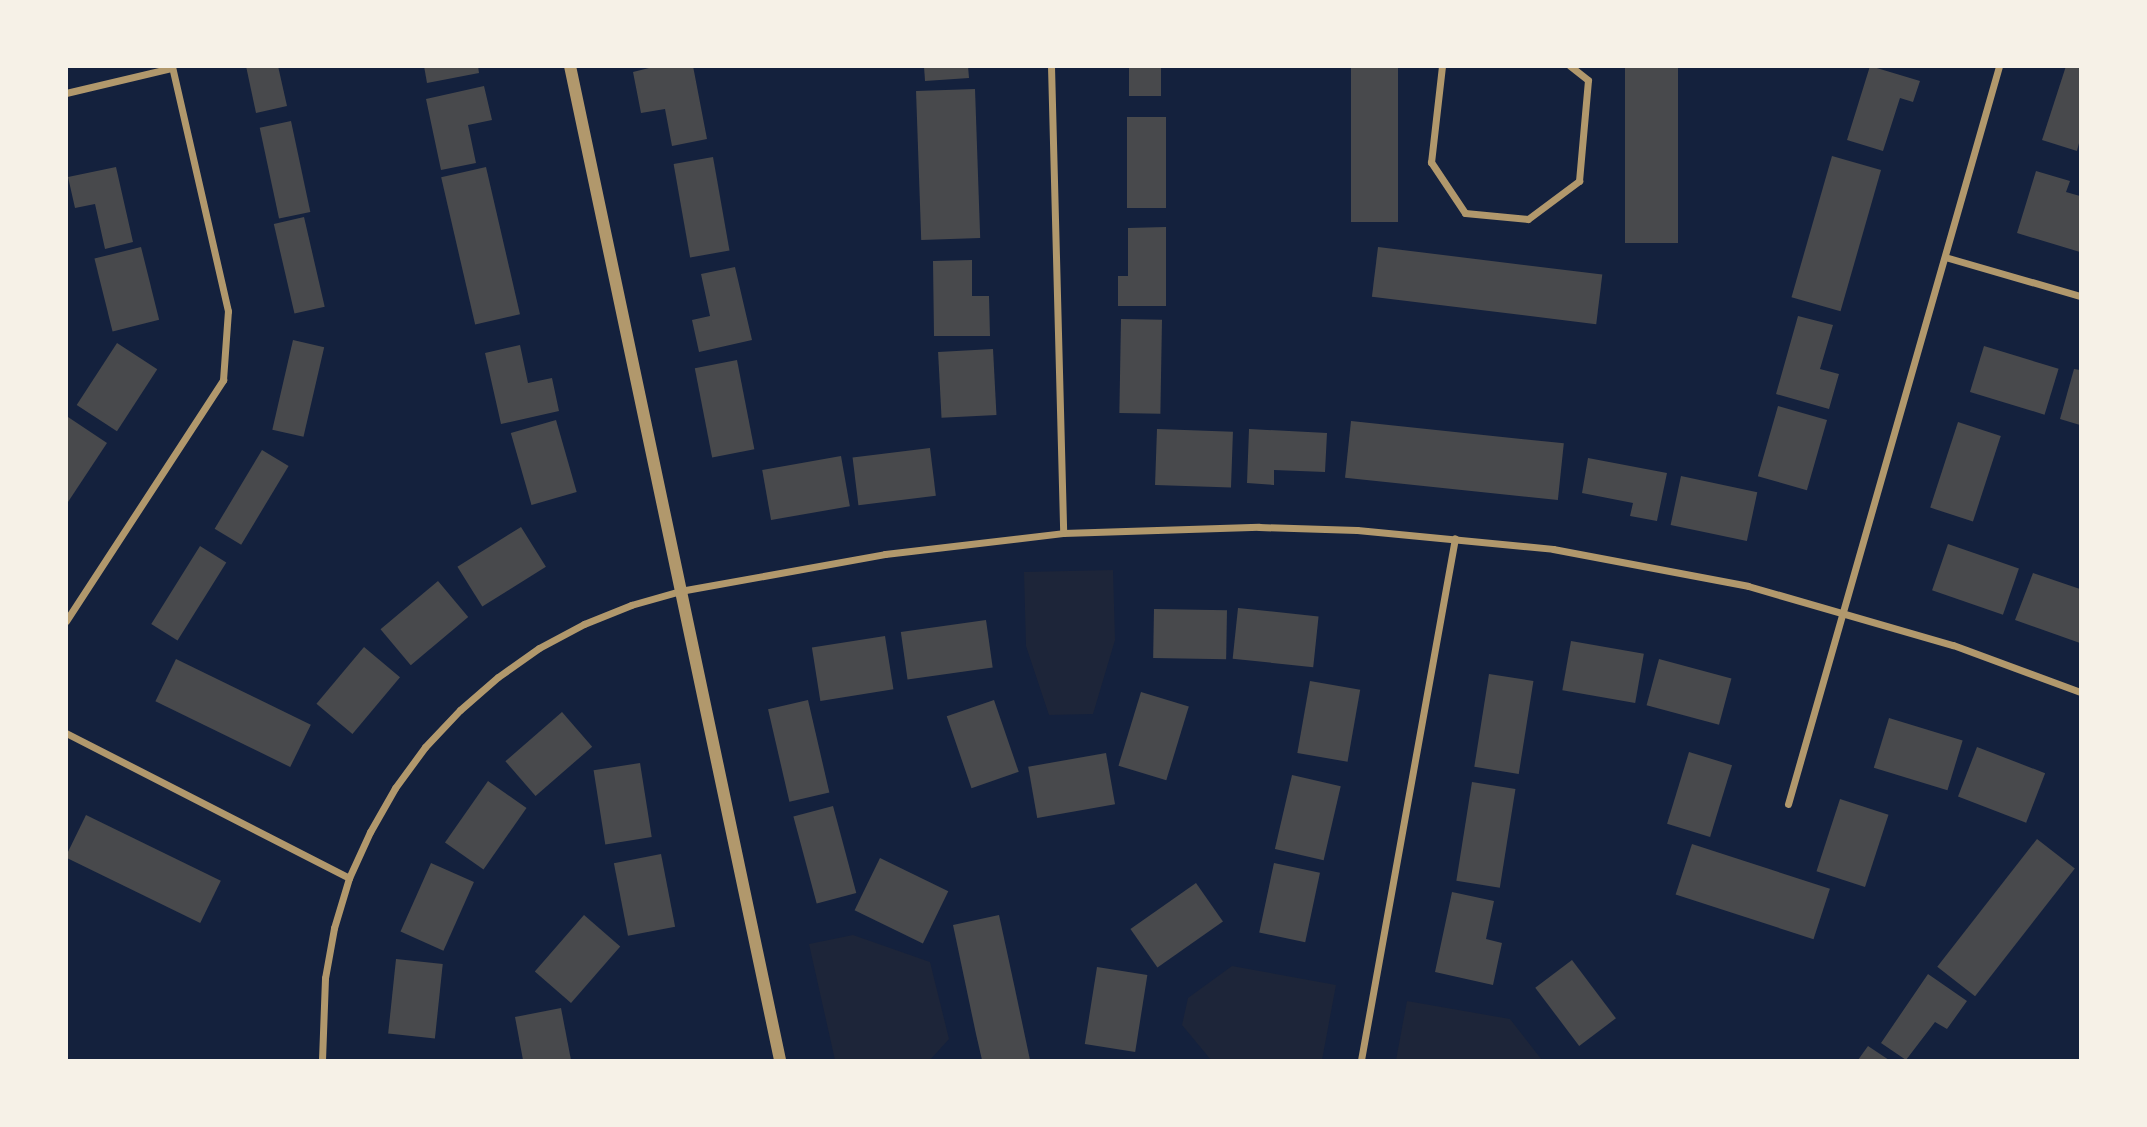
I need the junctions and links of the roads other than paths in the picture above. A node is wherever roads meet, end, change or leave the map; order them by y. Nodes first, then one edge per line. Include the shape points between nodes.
1 (570, 66) edge
2 (1051, 66) edge
3 (1442, 66) edge
4 (1570, 66) edge
5 (1999, 66) edge
6 (172, 67) edge
7 (66, 93) edge
8 (1945, 257) junction
9 (2081, 296) edge
10 (1063, 533) junction
11 (1455, 538) junction
12 (680, 592) junction
13 (1844, 611) junction
14 (66, 621) edge
15 (2081, 692) edge
16 (66, 733) edge
17 (1788, 804) dead end
18 (349, 878) junction
19 (322, 1060) edge
20 (780, 1060) edge
21 (1361, 1060) edge

1 - 12 street
2 - 10 street
3 - 4 street via 1431,162 1465,213 1528,219 1579,181 1588,80
5 - 8 street
6 - 7 street
6 - 14 street via 228,311 223,380
8 - 9 street
8 - 13 street
10 - 11 street via 1259,527
10 - 12 street via 885,554
11 - 13 street via 1651,566
11 - 21 street
12 - 18 street via 584,624 539,648 469,702 425,747 395,788
12 - 20 street
13 - 15 street
13 - 17 street
16 - 18 street
18 - 19 street via 325,978

